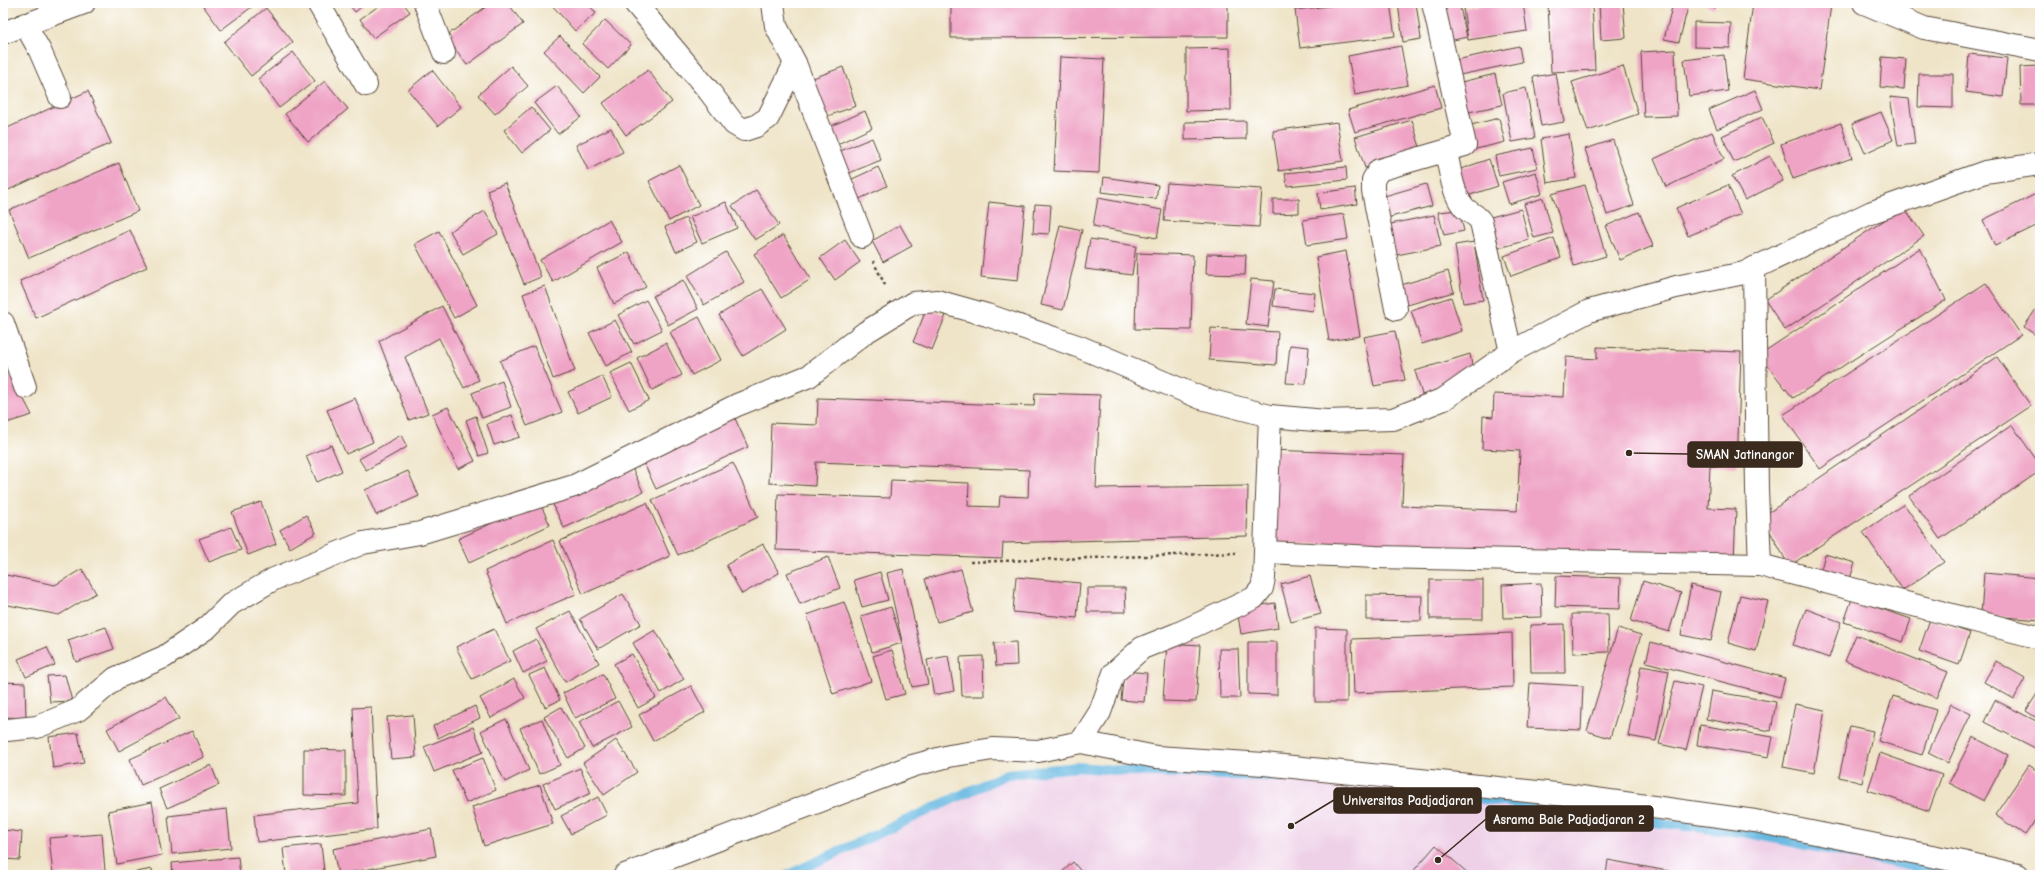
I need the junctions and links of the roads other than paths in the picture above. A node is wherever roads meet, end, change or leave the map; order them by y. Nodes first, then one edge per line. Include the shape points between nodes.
1 (84, 3) edge
2 (318, 3) edge
3 (425, 3) edge
4 (635, 3) edge
5 (773, 3) edge
6 (1433, 3) edge
7 (1864, 3) edge
8 (25, 24) junction
9 (3, 33) edge
10 (2040, 50) edge
11 (444, 53) dead end
12 (795, 63) junction
13 (366, 85) dead end
14 (60, 97) dead end
15 (1446, 152) junction
16 (2040, 164) edge
17 (862, 237) road end
18 (1754, 268) junction
19 (1396, 309) dead end
20 (3, 323) edge
21 (1511, 352) junction
22 (26, 387) dead end
23 (1270, 416) junction
24 (1265, 552) junction
25 (1760, 565) junction
26 (2040, 638) edge
27 (7, 730) dead end
28 (1081, 742) junction
29 (625, 875) edge
30 (2018, 875) edge

1 - 8 main road
2 - 13 main road
3 - 11 main road
4 - 12 main road via 734,124 744,130 768,118
5 - 12 main road via 776,26
6 - 15 main road via 1465,144
7 - 10 main road via 1924,28
8 - 9 main road
8 - 14 main road
12 - 17 main road
15 - 19 main road via 1379,170 1373,180 1372,191
15 - 21 main road via 1463,207 1479,217 1482,222
16 - 18 main road via 1985,172 1879,210
18 - 21 main road via 1744,273 1676,287 1589,311
18 - 25 main road
20 - 22 main road
21 - 23 main road via 1444,399 1393,419 1326,421
23 - 24 main road
23 - 27 main road via 1202,398 1080,347 937,301 913,303 866,332 809,376 737,405 574,486 420,533 363,543 274,579 231,604 208,627 164,657 116,678 78,710 37,727
24 - 25 main road via 1376,557
24 - 28 main road via 1262,588 1254,598 1142,648 1114,673 1100,712
25 - 26 main road
28 - 29 main road via 1038,750 993,749 949,756 912,766
28 - 30 main road via 1156,757 1264,764 1566,795 1755,821

